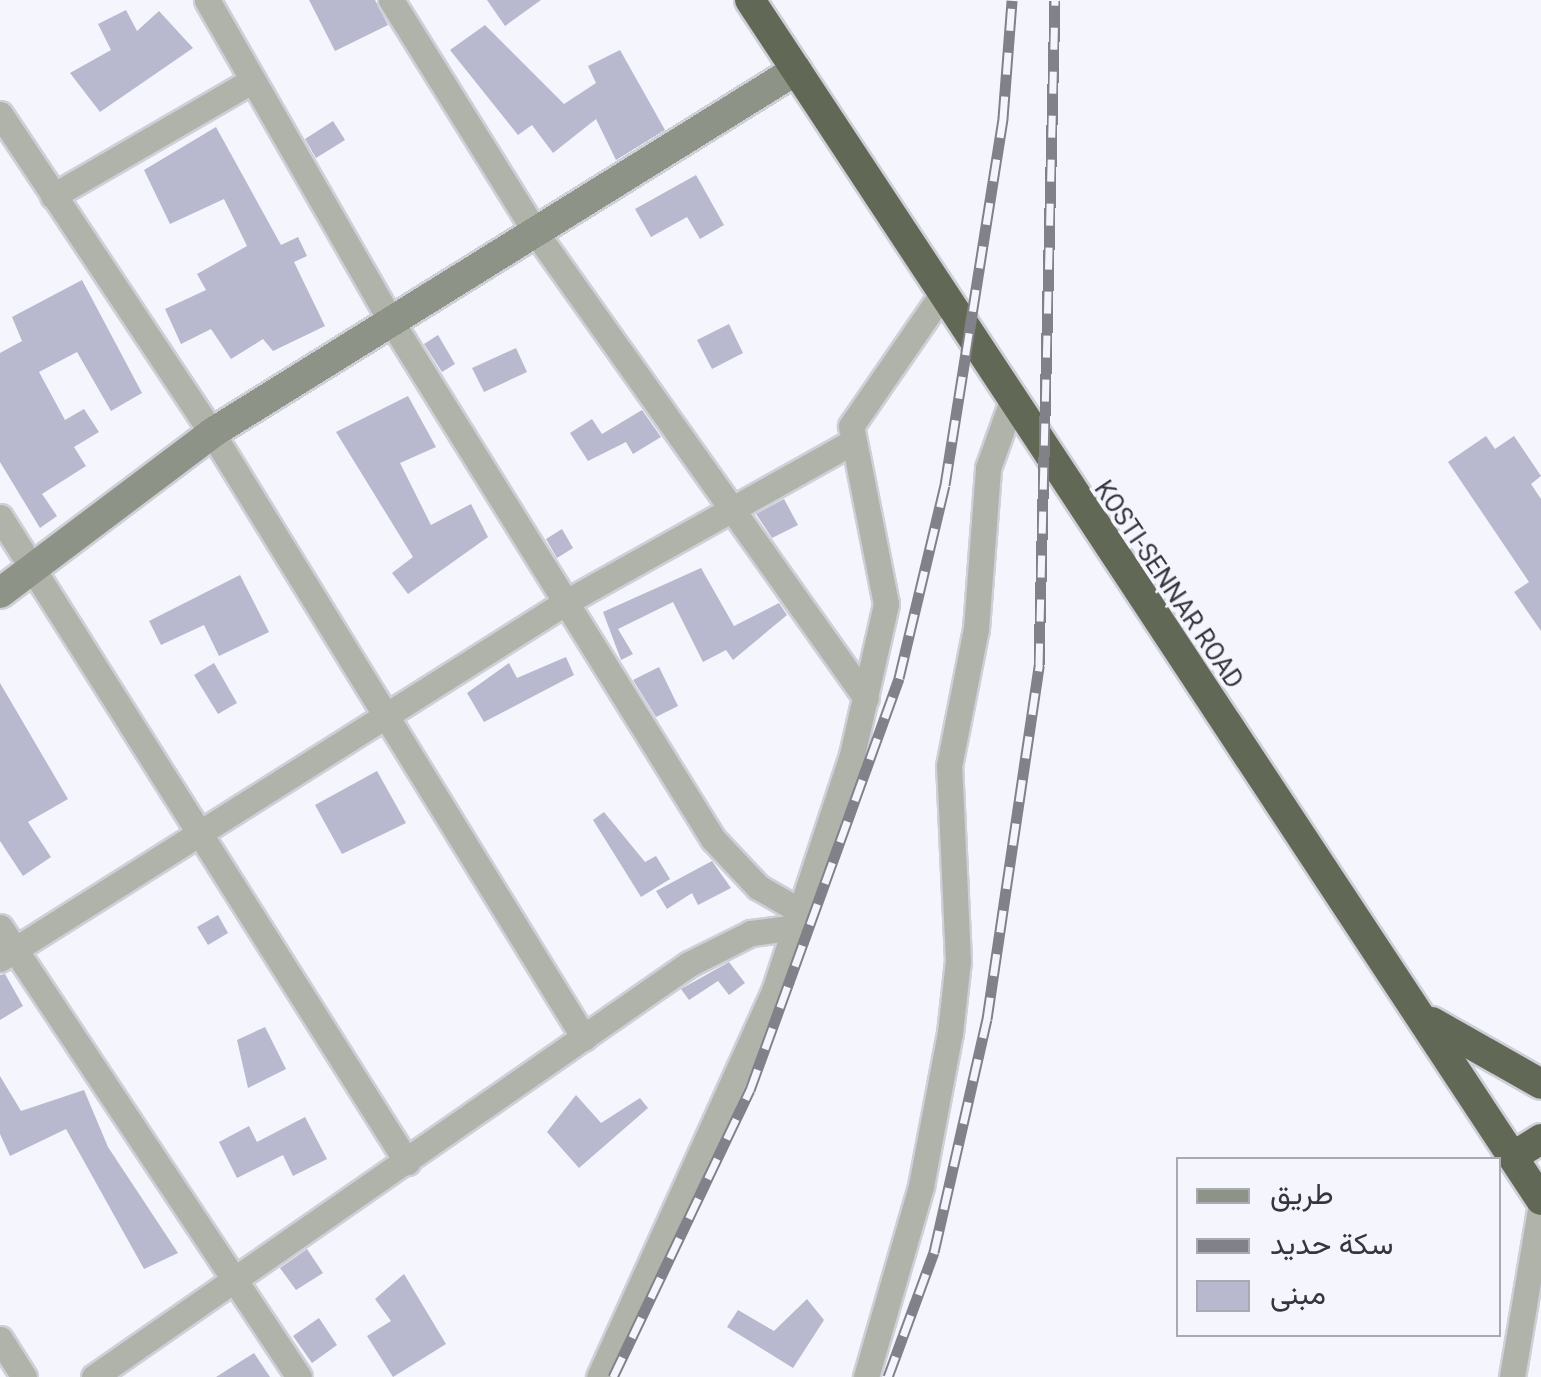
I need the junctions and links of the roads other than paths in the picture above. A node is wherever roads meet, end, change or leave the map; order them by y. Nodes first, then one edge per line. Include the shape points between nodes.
1 (207, 0) edge
2 (391, 0) edge
3 (750, 0) edge
4 (796, 70) junction
5 (253, 80) junction
6 (0, 114) edge
7 (53, 196) junction
8 (536, 234) junction
9 (942, 294) junction
10 (391, 321) junction
11 (1012, 402) junction
12 (212, 434) junction
13 (850, 443) junction
14 (732, 512) junction
15 (0, 518) edge
16 (34, 571) junction
17 (0, 594) edge
18 (566, 602) junction
19 (866, 698) junction
20 (384, 717) junction
21 (197, 836) junction
22 (798, 919) junction
23 (0, 927) edge
24 (7, 954) edge
25 (1416, 1011) junction
26 (584, 1038) junction
27 (1541, 1084) edge
28 (1541, 1139) edge
29 (1514, 1156) junction
30 (407, 1162) junction
31 (1541, 1202) edge
32 (235, 1281) junction
33 (0, 1339) edge
34 (24, 1377) edge
35 (94, 1377) edge
36 (300, 1377) edge
37 (599, 1377) edge
38 (866, 1377) edge
39 (1512, 1377) edge

1 - 5 street
2 - 8 street
3 - 4 highway, KOSTI-SENNAR ROAD
4 - 8 street
4 - 9 highway, KOSTI-SENNAR ROAD
5 - 7 street
5 - 10 street
6 - 7 street
7 - 12 street
8 - 10 street
8 - 14 street
9 - 11 highway, KOSTI-SENNAR ROAD
9 - 13 street via 856,412
10 - 12 street
10 - 18 street
11 - 25 highway, KOSTI-SENNAR ROAD
11 - 38 street via 988,468 976,629 949,766 958,962 950,1033 921,1186
12 - 16 street
12 - 20 street
13 - 14 street
13 - 19 street via 886,604
14 - 18 street
14 - 19 street
15 - 16 street
16 - 17 street
16 - 21 street
18 - 20 street
18 - 22 street via 713,839
19 - 22 street
20 - 21 street
20 - 26 street
21 - 24 street
21 - 30 street
22 - 26 street via 717,948
22 - 37 street
23 - 24 street
24 - 32 street
25 - 27 highway via 1489,1062
25 - 29 highway, KOSTI-SENNAR ROAD
26 - 30 street
28 - 29 highway
29 - 31 highway, KOSTI-SENNAR ROAD
30 - 32 street
31 - 39 street
32 - 35 street
32 - 36 street
33 - 34 street

